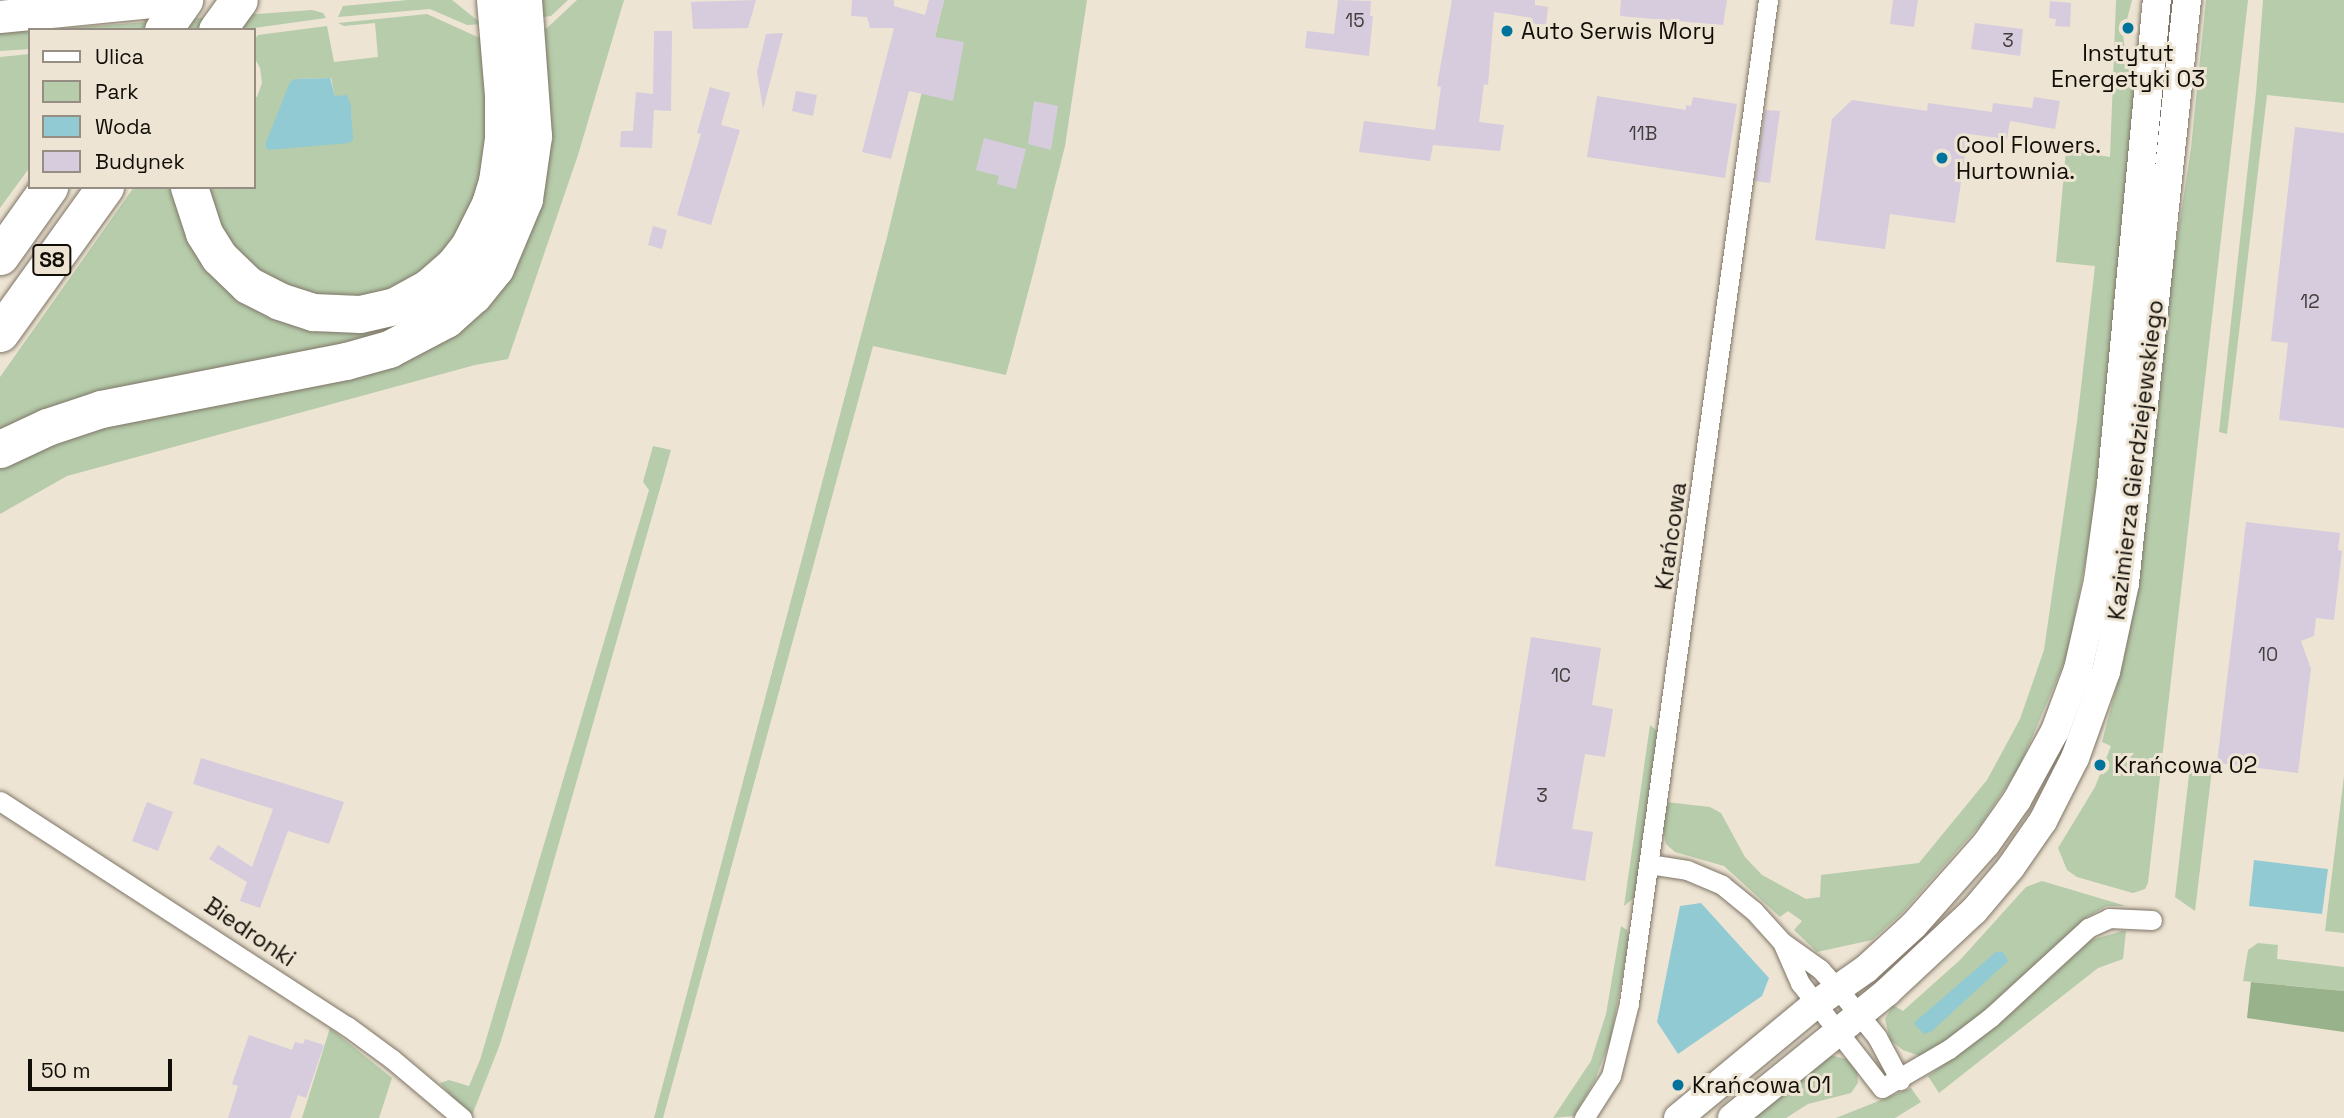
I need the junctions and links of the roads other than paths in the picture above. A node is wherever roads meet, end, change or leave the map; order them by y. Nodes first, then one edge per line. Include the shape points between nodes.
1 (172, 0) edge
2 (184, 0) edge
3 (239, 0) edge
4 (468, 0) edge
5 (523, 0) edge
6 (1768, 0) edge
7 (2157, 0) edge
8 (2187, 0) edge
9 (63, 4) edge
10 (496, 16) edge
11 (0, 17) edge
12 (164, 28) edge
13 (219, 28) edge
14 (49, 189) edge
15 (104, 189) edge
16 (190, 189) edge
17 (0, 256) edge
18 (0, 333) edge
19 (0, 449) edge
20 (0, 801) edge
21 (1649, 864) junction
22 (2152, 920) dead end
23 (1782, 942) junction
24 (1827, 997) junction
25 (1860, 1015) junction
26 (1839, 1033) junction
27 (1891, 1084) junction
28 (462, 1118) edge
29 (1584, 1118) edge
30 (1678, 1118) edge
31 (1732, 1118) edge

1 - 9 main road
2 - 12 highway
3 - 13 highway
4 - 10 highway
5 - 19 highway via 533,136 524,199 495,268 446,319 389,349 101,409
6 - 21 street, Krańcowa
7 - 24 street, Kazimierza Gierdziejewskiego via 2111,485 2098,581 2078,669 2040,764 1986,844 1913,925 1866,969
8 - 25 street, Kazimierza Gierdziejewskiego via 2130,542 2106,671 2074,758 2043,821 2011,867 1974,911
9 - 11 main road
10 - 16 highway via 503,139 490,204 455,264 429,287 395,306 360,314 313,312 279,301 248,285 219,257 204,233
14 - 17 highway, S8
15 - 18 highway, S8
20 - 28 street, Biedronki via 347,1026
21 - 23 street via 1687,870 1722,885
21 - 29 street, Krańcowa via 1629,1003 1611,1076
22 - 27 street via 2109,918 2088,928 1991,1017
23 - 24 street via 1790,965
23 - 24 street via 1812,963
24 - 25 street
24 - 26 street
24 - 30 street, Kazimierza Gierdziejewskiego
25 - 26 street, Kazimierza Gierdziejewskiego
25 - 27 street via 1882,1044
26 - 27 street
26 - 31 street, Kazimierza Gierdziejewskiego

